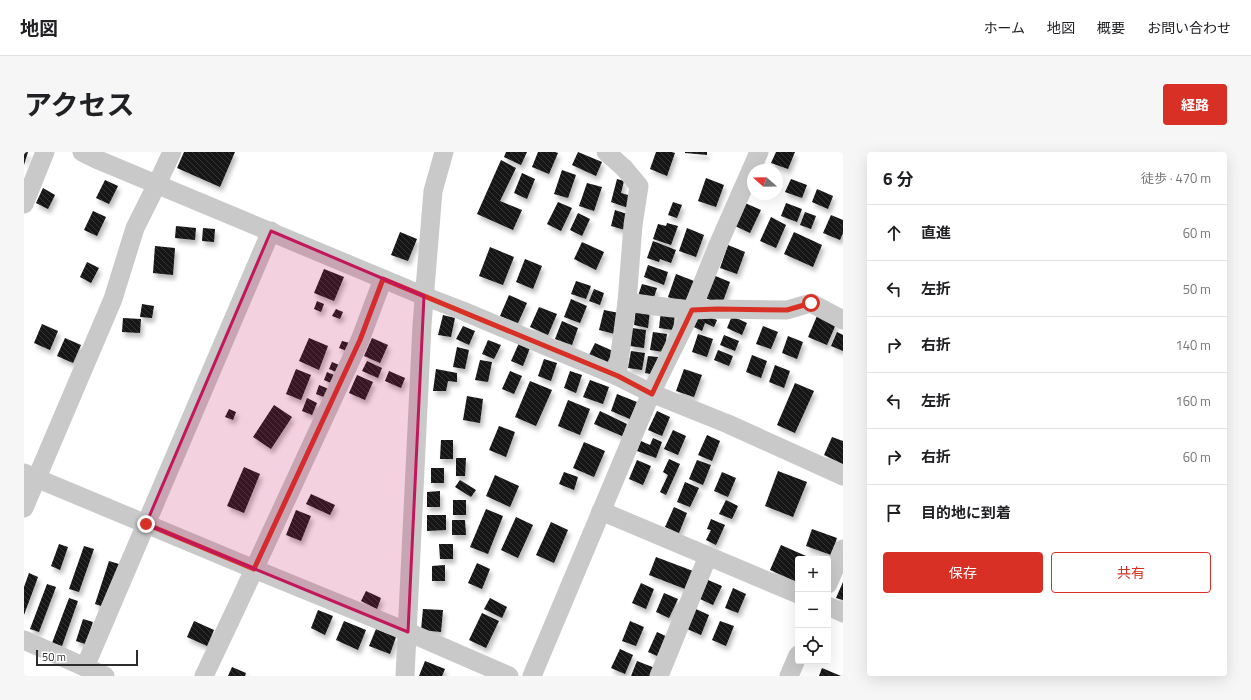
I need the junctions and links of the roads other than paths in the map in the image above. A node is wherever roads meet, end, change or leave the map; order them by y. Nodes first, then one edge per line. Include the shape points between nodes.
1 (45, 152) edge
2 (82, 152) edge
3 (172, 152) edge
4 (444, 152) edge
5 (606, 152) edge
6 (759, 152) edge
7 (158, 184) junction
8 (24, 204) edge
9 (270, 232) junction
10 (383, 279) junction
11 (424, 296) junction
12 (627, 302) junction
13 (692, 310) junction
14 (843, 320) edge
15 (618, 376) junction
16 (652, 394) junction
17 (30, 475) edge
18 (843, 476) edge
19 (24, 508) edge
20 (601, 511) junction
21 (146, 524) junction
22 (843, 549) edge
23 (708, 556) junction
24 (254, 569) junction
25 (831, 577) edge
26 (795, 593) edge
27 (831, 607) edge
28 (843, 613) edge
29 (408, 632) junction
30 (24, 640) edge
31 (795, 662) edge
32 (85, 667) junction
33 (105, 676) edge
34 (204, 676) edge
35 (405, 676) edge
36 (509, 676) edge
37 (532, 676) edge
38 (660, 676) edge
39 (789, 676) edge

1 - 8 street
2 - 7 street
3 - 7 street
4 - 11 street via 433,191
5 - 12 street via 639,186
6 - 13 street
7 - 9 street
7 - 17 street via 135,228 113,299
9 - 10 street
9 - 21 street
10 - 11 street
10 - 24 street via 360,340
11 - 15 street
11 - 29 street
12 - 13 street
12 - 15 street
13 - 14 street via 787,310 811,303
13 - 16 street
15 - 16 street
16 - 18 street via 728,424
16 - 20 street
17 - 19 street
17 - 21 street
20 - 23 street
20 - 37 street
21 - 24 street
21 - 32 street
22 - 25 street
23 - 26 street
23 - 38 street
24 - 29 street
24 - 34 street
27 - 28 street
29 - 35 street
29 - 36 street
30 - 32 street
31 - 39 street
32 - 33 street

